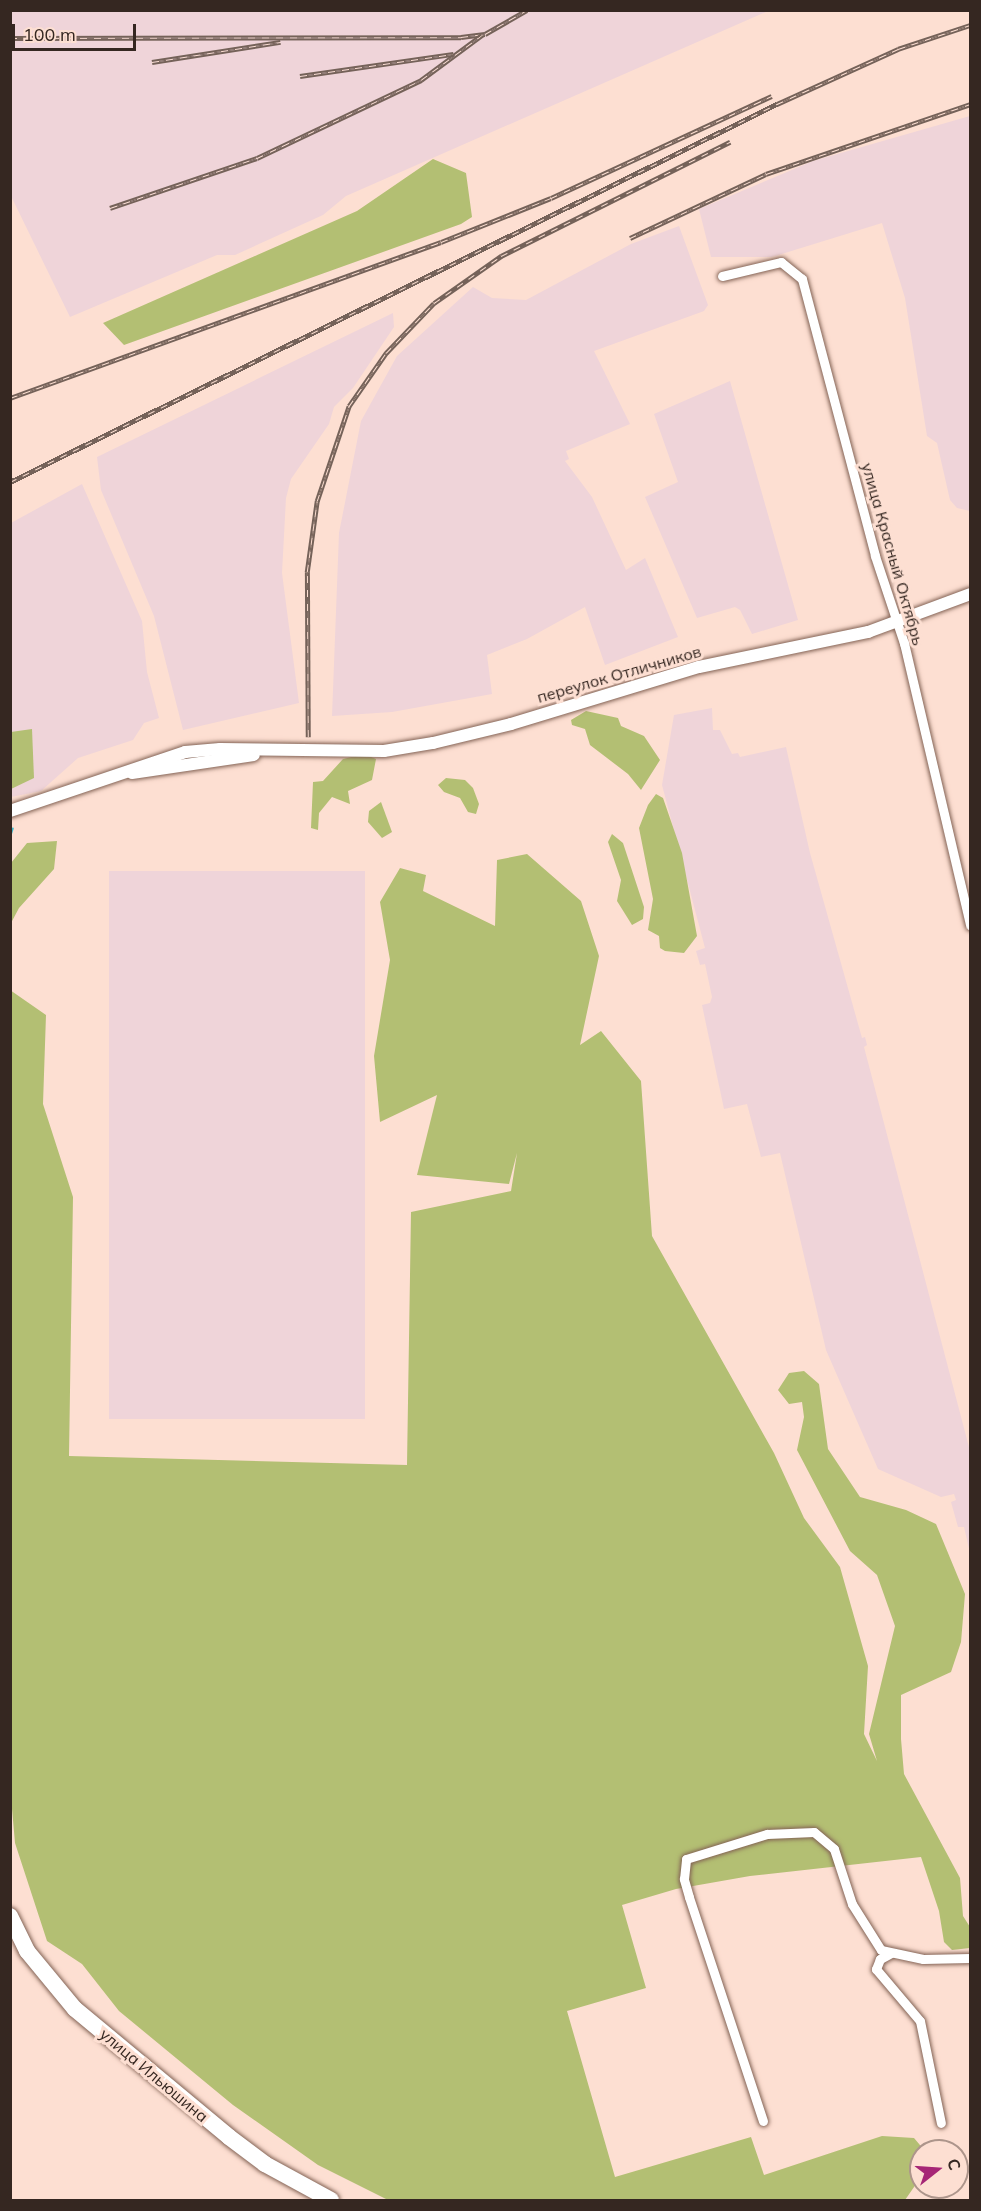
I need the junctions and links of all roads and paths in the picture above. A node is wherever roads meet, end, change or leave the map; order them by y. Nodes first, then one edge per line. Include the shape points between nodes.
1 (722, 276) dead end
2 (970, 594) edge
3 (896, 622) junction
4 (29, 806) junction
5 (10, 810) edge
6 (10, 816) edge
7 (970, 925) edge
8 (10, 1916) edge
9 (891, 1953) junction
10 (970, 1958) edge
11 (763, 2121) dead end
12 (941, 2123) dead end
13 (331, 2200) edge

1 - 3 street, улица Красный Октябрь via 781,262 802,279 874,556
2 - 3 main road, переулок Отличников
3 - 4 main road, переулок Отличников via 831,641 699,667 512,724 433,743 384,751 272,750 122,775
3 - 7 street, улица Красный Октябрь
4 - 5 main road
4 - 6 main road
8 - 13 highway, улица Ильюшина via 43,1973 83,2016 265,2164
9 - 10 street via 923,1959
9 - 11 street via 881,1950 861,1920 847,1894 834,1849 814,1832 767,1834 686,1859 684,1879 689,1897
9 - 12 street via 880,1959 876,1969 920,2021

